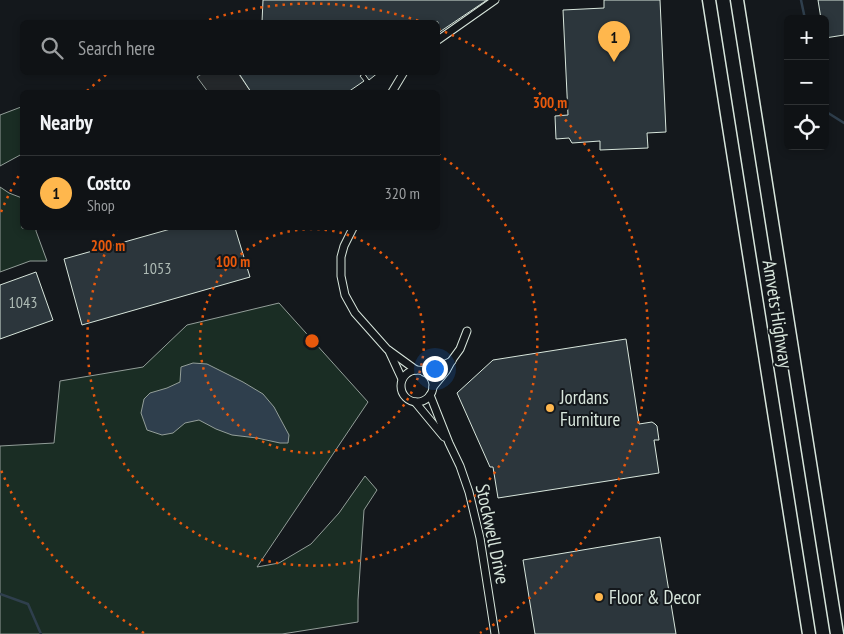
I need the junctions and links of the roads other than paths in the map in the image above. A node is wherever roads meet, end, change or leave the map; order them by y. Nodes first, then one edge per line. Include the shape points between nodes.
1 (495, 0) edge
2 (709, 0) edge
3 (737, 0) edge
4 (440, 39) edge
5 (402, 75) edge
6 (393, 90) edge
7 (352, 230) edge
8 (467, 331) dead end
9 (387, 349) junction
10 (452, 360) junction
11 (420, 371) junction
12 (402, 380) junction
13 (433, 387) junction
14 (430, 395) junction
15 (415, 402) junction
16 (449, 443) junction
17 (495, 634) edge
18 (809, 634) edge
19 (837, 634) edge

1 - 4 street
2 - 18 highway, Amvets Highway
3 - 19 highway, Amvets Highway
5 - 6 street
7 - 9 street via 341,257 345,296 355,313
8 - 10 street
9 - 11 street
9 - 12 street
10 - 11 street via 434,369
10 - 13 street
11 - 12 street via 406,374
11 - 13 street via 430,378
12 - 15 street via 402,394
13 - 14 street
14 - 15 street via 422,402
14 - 16 street, Stockwell Drive
15 - 16 street, Stockwell Drive
16 - 17 street, Stockwell Drive via 465,479 476,517

